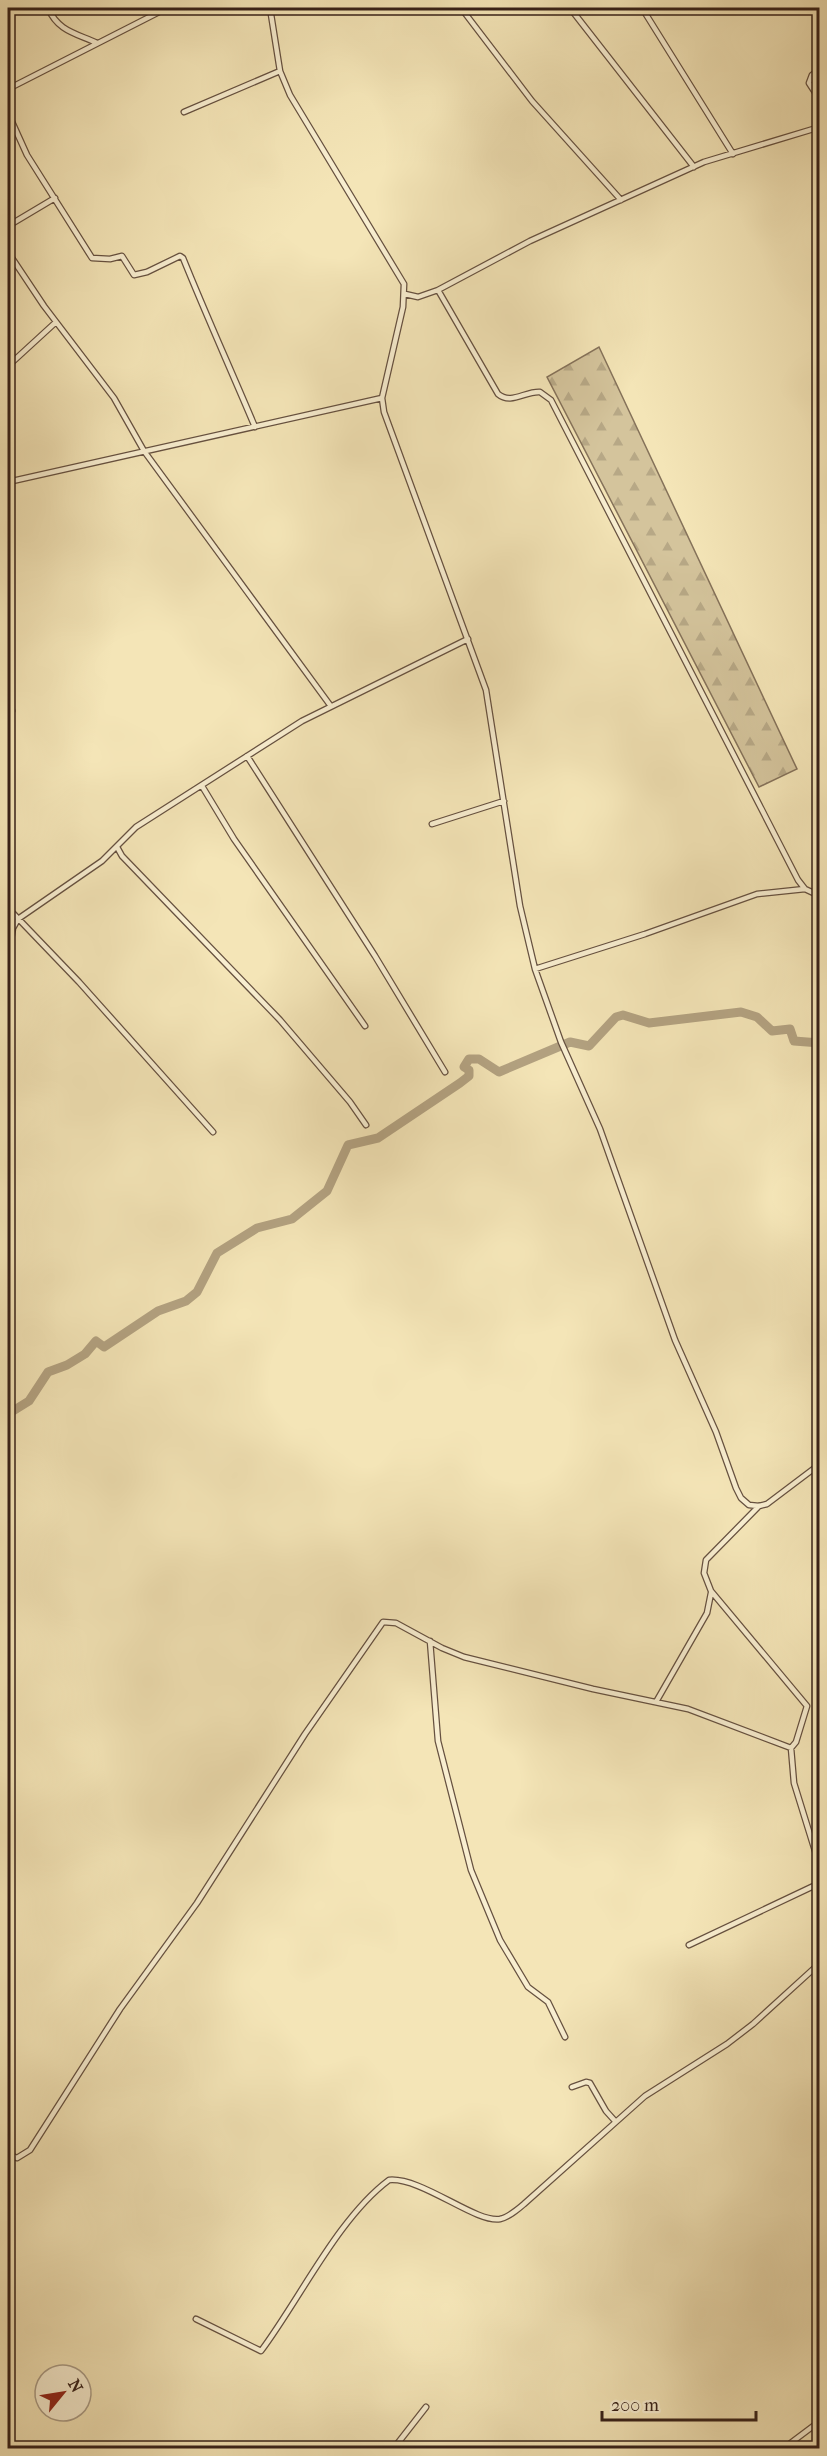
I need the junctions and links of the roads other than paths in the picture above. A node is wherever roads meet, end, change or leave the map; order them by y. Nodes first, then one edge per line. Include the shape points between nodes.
1 (48, 8) edge
2 (167, 8) edge
3 (270, 8) edge
4 (460, 8) edge
5 (570, 8) edge
6 (642, 8) edge
7 (97, 43) junction
8 (819, 69) edge
9 (280, 71) junction
10 (8, 89) edge
11 (819, 100) edge
12 (184, 112) dead end
13 (8, 113) edge
14 (819, 128) edge
15 (733, 154) junction
16 (694, 167) junction
17 (55, 198) junction
18 (621, 200) junction
19 (8, 226) edge
20 (8, 252) edge
21 (438, 290) junction
22 (405, 294) junction
23 (56, 322) junction
24 (8, 366) edge
25 (382, 398) junction
26 (255, 427) junction
27 (144, 451) junction
28 (8, 482) edge
29 (468, 639) junction
30 (8, 691) edge
31 (330, 705) junction
32 (8, 717) edge
33 (247, 756) junction
34 (202, 786) junction
35 (504, 801) junction
36 (432, 824) dead end
37 (117, 847) junction
38 (805, 889) junction
39 (819, 896) edge
40 (8, 908) edge
41 (18, 919) junction
42 (8, 958) edge
43 (535, 969) junction
44 (365, 1026) dead end
45 (445, 1072) dead end
46 (366, 1125) dead end
47 (213, 1132) dead end
48 (819, 1464) edge
49 (759, 1506) junction
50 (711, 1591) junction
51 (430, 1641) junction
52 (656, 1702) junction
53 (791, 1748) junction
54 (819, 1867) edge
55 (819, 1883) edge
56 (689, 1945) dead end
57 (819, 1963) edge
58 (565, 2037) dead end
59 (572, 2087) dead end
60 (615, 2121) junction
61 (8, 2154) edge
62 (196, 2319) dead end
63 (426, 2407) dead end
64 (819, 2421) edge
65 (394, 2448) edge
66 (784, 2448) edge

1 - 7 street via 60,27
2 - 7 street
3 - 9 street
4 - 18 street via 532,101
5 - 16 street
6 - 15 street
7 - 10 street
8 - 11 street via 809,83
9 - 12 street
9 - 22 street via 290,95 402,277
13 - 17 street via 27,155
14 - 15 street
15 - 16 street
16 - 18 street
17 - 19 street
17 - 26 street via 92,258 122,256 134,275 183,258
18 - 21 street via 530,240
20 - 23 street
21 - 22 street via 418,297
21 - 38 street via 503,399 540,392 551,400
22 - 25 street
23 - 24 street
23 - 27 street via 114,398
25 - 26 street
25 - 29 street via 387,426
26 - 27 street
27 - 28 street
27 - 31 street
29 - 31 street
29 - 35 street via 486,690
30 - 32 street via 12,711
31 - 33 street
33 - 34 street
33 - 45 street
34 - 37 street via 136,827
34 - 44 street via 234,839
35 - 36 street
35 - 43 street via 520,906
37 - 41 street
37 - 46 street via 280,1020
38 - 39 street
38 - 43 street via 757,894
40 - 41 street
41 - 42 street
41 - 47 street
43 - 49 street via 561,1042 600,1129 675,1340 736,1488 746,1503
48 - 49 street via 780,1496
49 - 50 street via 706,1560 704,1573
50 - 52 street via 707,1613
50 - 53 street via 806,1705
51 - 52 street via 488,1663
51 - 58 street via 438,1741 471,1870 500,1941 528,1987 548,2002
51 - 61 street via 392,1622 381,1624 197,1903 120,2009 30,2150 17,2158
52 - 53 street via 712,1717
53 - 54 street via 794,1783
55 - 56 street
57 - 60 street via 753,2024 645,2096
59 - 60 street via 590,2083
60 - 62 street via 524,2204 502,2218 490,2218 404,2181 389,2180 347,2224 261,2351
63 - 65 street
64 - 66 street

